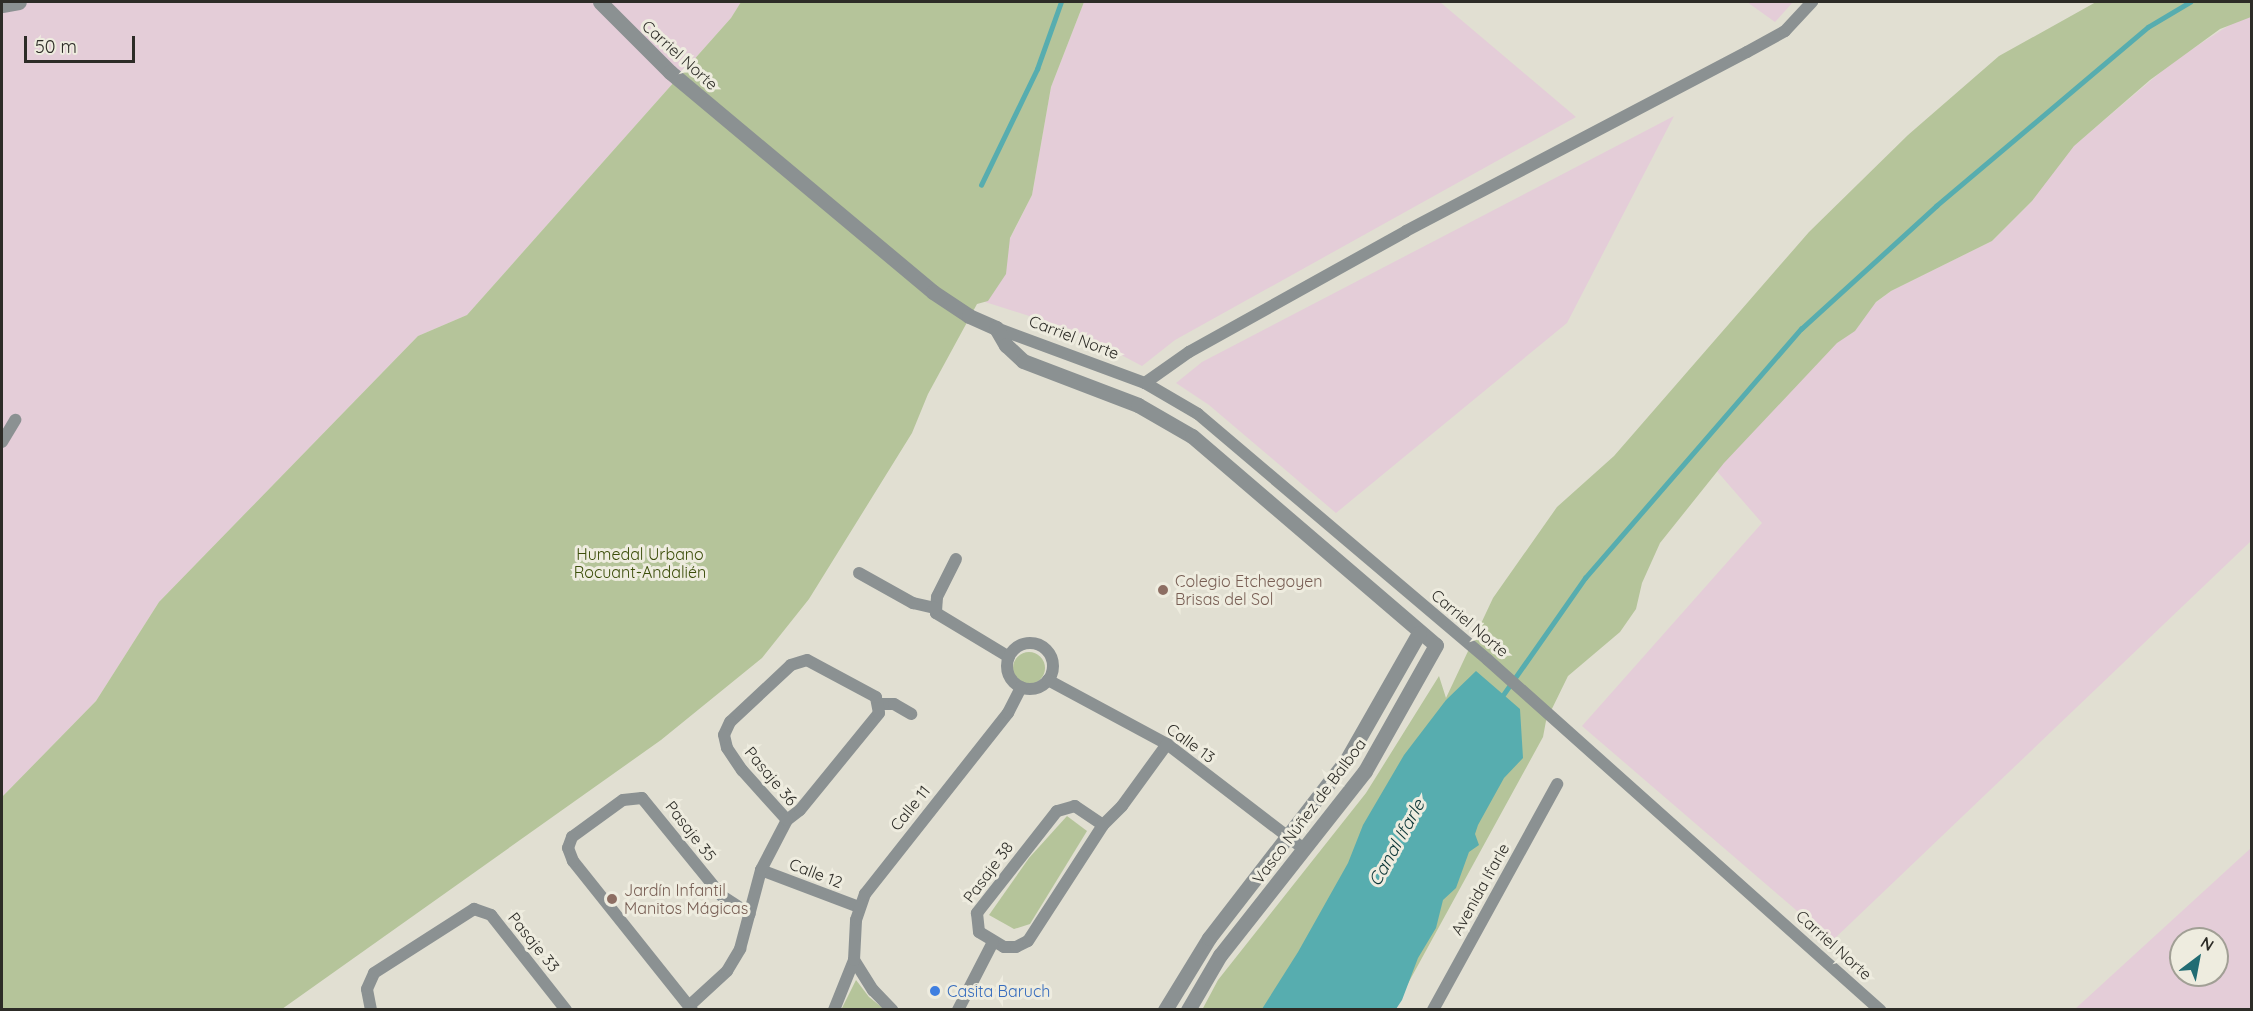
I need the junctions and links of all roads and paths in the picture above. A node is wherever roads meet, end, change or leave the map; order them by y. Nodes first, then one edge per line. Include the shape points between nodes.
1 (19, 2) edge
2 (600, 2) edge
3 (1812, 2) edge
4 (2, 4) edge
5 (996, 328) junction
6 (1145, 383) junction
7 (15, 420) dead end
8 (2, 442) edge
9 (956, 560) dead end
10 (859, 573) dead end
11 (934, 608) junction
12 (1446, 626) junction
13 (1419, 633) junction
14 (1436, 645) junction
15 (1009, 657) junction
16 (1048, 680) junction
17 (1021, 687) junction
18 (880, 704) junction
19 (912, 714) dead end
20 (1167, 744) junction
21 (1557, 784) dead end
22 (787, 820) junction
23 (1103, 825) junction
24 (1288, 837) junction
25 (1304, 849) junction
26 (761, 870) junction
27 (859, 907) junction
28 (750, 914) junction
29 (993, 942) junction
30 (854, 960) junction
31 (690, 1008) edge
32 (371, 1010) edge
33 (566, 1010) edge
34 (834, 1010) edge
35 (892, 1010) edge
36 (958, 1010) edge
37 (1165, 1010) edge
38 (1188, 1010) edge
39 (1433, 1010) edge
40 (1880, 1010) edge

1 - 4 street
2 - 5 street, Carriel Norte via 682,82 933,292
3 - 6 street via 1785,31 1406,231 1189,352
5 - 6 street, Carriel Norte
5 - 13 street via 1005,345 1023,361 1138,405 1192,436
6 - 12 street, Carriel Norte via 1198,414
7 - 8 street
9 - 11 street
10 - 11 street via 913,603
11 - 15 street via 943,619
12 - 14 street, Vasco Núñez de Balboa
12 - 40 street, Carriel Norte
13 - 14 street
13 - 24 street, Vasco Núñez de Balboa via 1356,746
14 - 25 street, Vasco Núñez de Balboa via 1365,771
15 - 16 street via 1025,644 1039,645 1052,661
15 - 17 street via 1008,675
16 - 17 street via 1033,689
16 - 20 street, Calle 13
17 - 27 street, Calle 11 via 1008,713 872,881
18 - 19 street, Pasaje 36 via 894,704
18 - 22 street, Pasaje 36 via 874,722 800,810
18 - 22 street, Pasaje 36 via 872,694 813,662 801,660 727,726 727,748
20 - 23 street via 1122,806
20 - 24 street, Calle 13
21 - 39 street, Avenida Ifarle
22 - 26 street, Calle 12
23 - 29 street via 1028,940 1010,948
23 - 29 street, Pasaje 38 via 1076,806 1057,811 977,913 977,929
24 - 25 street, Calle 13
24 - 37 street, Vasco Núñez de Balboa via 1198,954
25 - 38 street, Vasco Núñez de Balboa via 1220,955
26 - 27 street, Calle 12
26 - 28 street, Calle 12
27 - 30 street, Calle 11
28 - 31 street, Calle 12 via 734,961
28 - 31 street, Pasaje 35 via 728,902 642,798 623,800 572,837 568,848 573,861
29 - 36 street
30 - 34 street, Calle 11
30 - 35 street via 873,990
32 - 33 street, Pasaje 33 via 367,989 378,969 464,912 479,909 492,915

